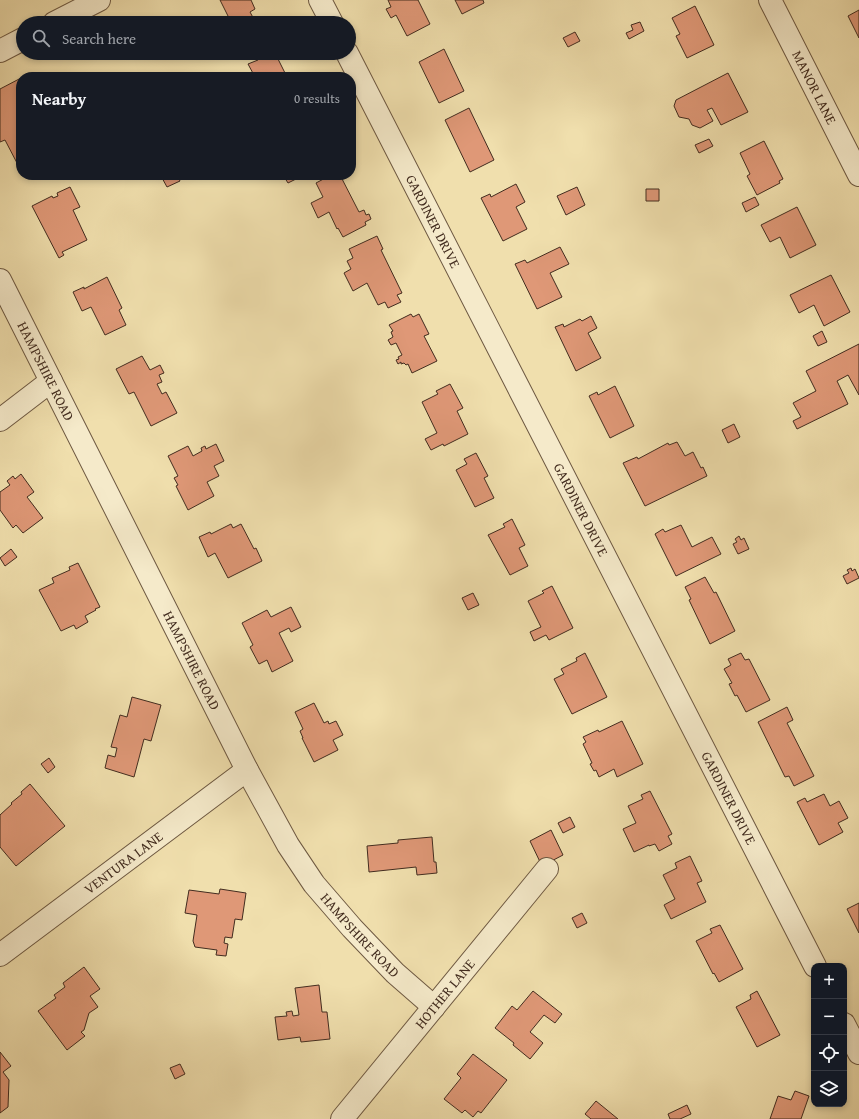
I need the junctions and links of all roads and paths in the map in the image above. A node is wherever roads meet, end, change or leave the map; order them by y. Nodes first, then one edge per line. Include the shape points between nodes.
1 (99, 0) edge
2 (320, 0) edge
3 (770, 0) edge
4 (68, 16) edge
5 (328, 16) edge
6 (16, 42) edge
7 (0, 50) edge
8 (351, 60) edge
9 (859, 175) edge
10 (0, 280) edge
11 (51, 381) junction
12 (0, 420) edge
13 (248, 770) junction
14 (547, 869) dead end
15 (0, 955) edge
16 (812, 963) edge
17 (434, 1007) junction
18 (847, 1030) edge
19 (859, 1053) edge
20 (342, 1119) edge

1 - 4 street
2 - 5 street
3 - 9 street, MANOR LANE
6 - 7 street
8 - 16 street, GARDINER DRIVE
10 - 11 street, HAMPSHIRE ROAD
11 - 12 street
11 - 13 street, HAMPSHIRE ROAD
13 - 15 street, VENTURA LANE
13 - 17 street, HAMPSHIRE ROAD via 288,845 314,884 395,973
14 - 17 street, HOTHER LANE
17 - 20 street, HOTHER LANE
18 - 19 street

